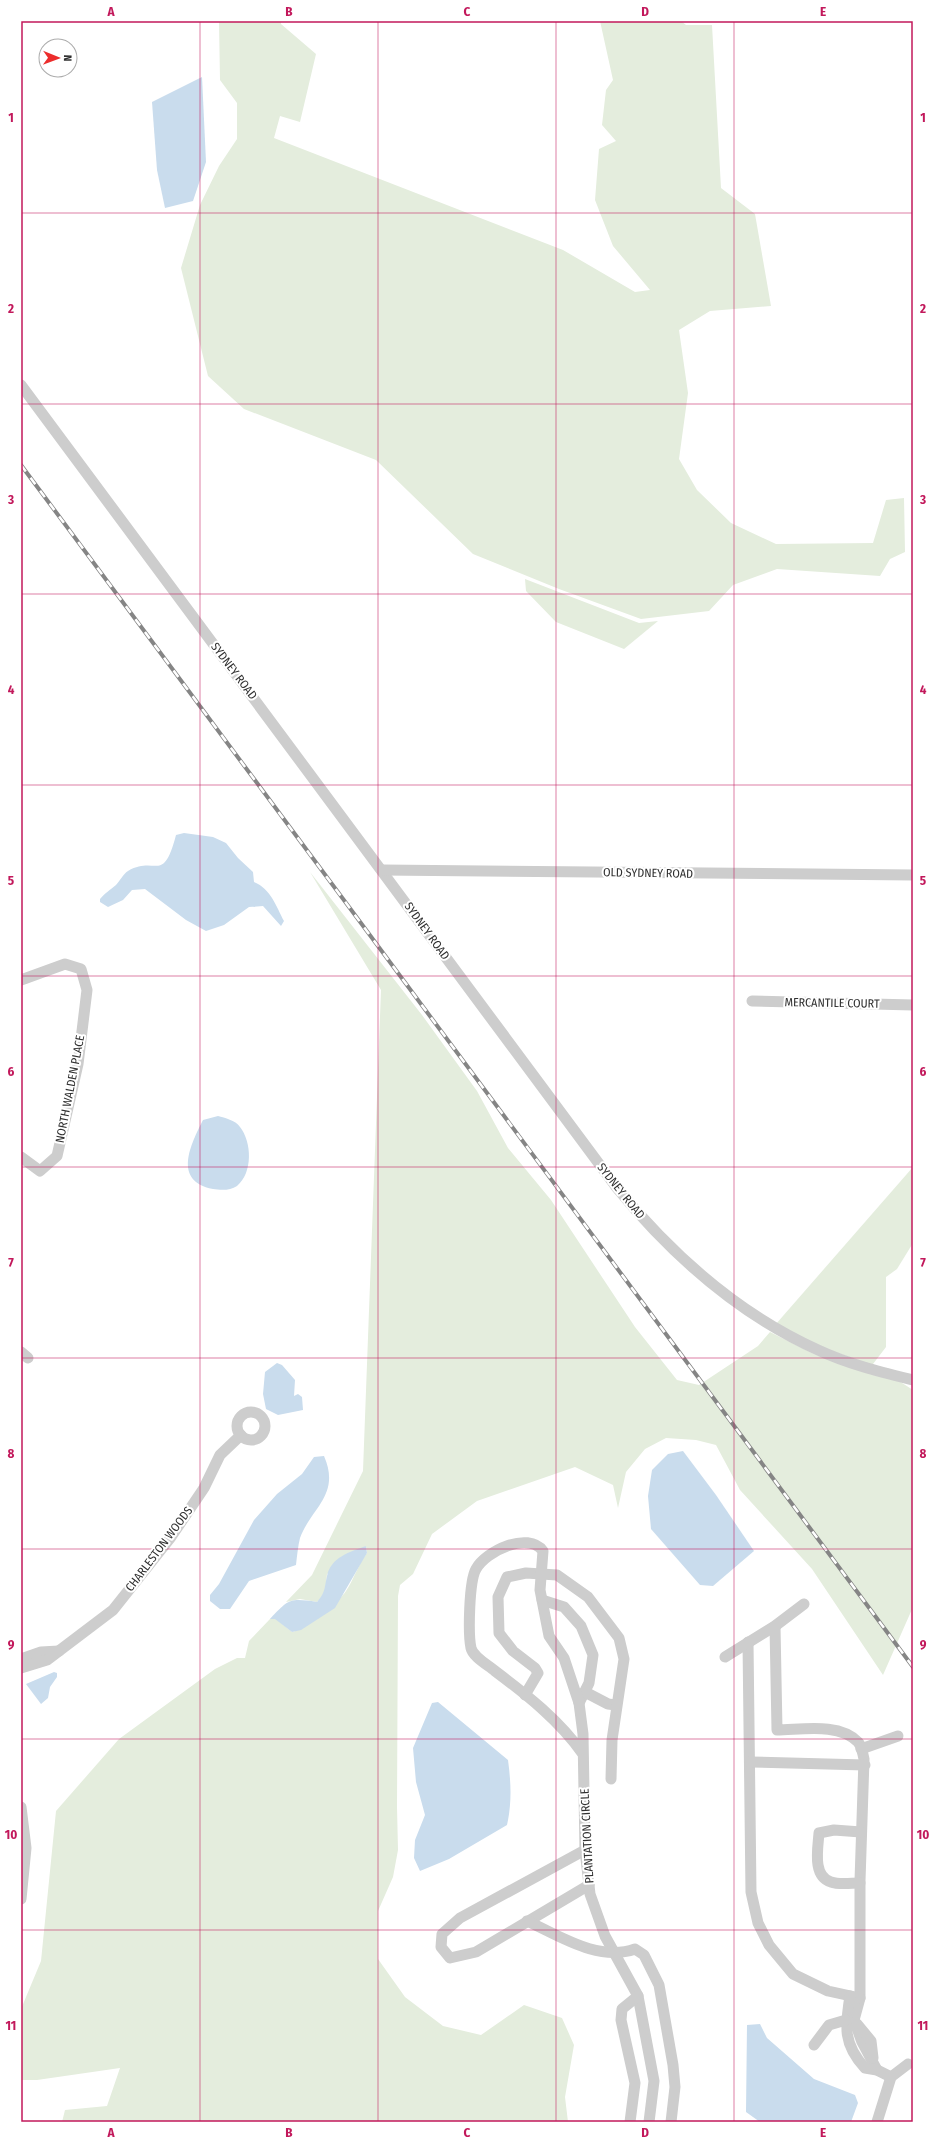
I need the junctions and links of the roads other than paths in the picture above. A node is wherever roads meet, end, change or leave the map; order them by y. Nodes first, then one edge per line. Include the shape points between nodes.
1 (21, 386) edge
2 (382, 870) junction
3 (913, 875) edge
4 (21, 980) edge
5 (752, 1001) dead end
6 (913, 1005) edge
7 (21, 1157) edge
8 (913, 1380) edge
9 (241, 1435) dead end
10 (541, 1573) junction
11 (542, 1600) junction
12 (804, 1604) dead end
13 (775, 1626) junction
14 (748, 1642) junction
15 (62, 1650) junction
16 (725, 1657) dead end
17 (21, 1659) edge
18 (21, 1668) edge
19 (585, 1692) junction
20 (525, 1695) junction
21 (579, 1703) junction
22 (616, 1705) junction
23 (898, 1736) dead end
24 (861, 1749) junction
25 (583, 1754) junction
26 (750, 1762) junction
27 (864, 1765) junction
28 (611, 1779) dead end
29 (21, 1806) edge
30 (861, 1832) junction
31 (585, 1850) junction
32 (860, 1883) junction
33 (589, 1885) junction
34 (21, 1899) edge
35 (527, 1922) junction
36 (614, 1953) junction
37 (638, 1996) junction
38 (855, 1997) junction
39 (849, 2022) junction
40 (814, 2045) dead end
41 (911, 2060) edge
42 (874, 2067) junction
43 (891, 2077) junction
44 (630, 2122) edge
45 (649, 2122) edge
46 (671, 2122) edge
47 (877, 2122) edge

1 - 2 street, SYDNEY ROAD
2 - 3 street, OLD SYDNEY ROAD
2 - 8 street, SYDNEY ROAD via 618,1189 651,1228 691,1268 774,1328 818,1351 869,1369
4 - 7 street, NORTH WALDEN PLACE via 65,964 82,969 87,990 78,1064 57,1156 40,1171
5 - 6 street, MERCANTILE COURT
9 - 15 street, CHARLESTON WOODS via 220,1455 204,1488 171,1537 113,1610
10 - 11 street, PLANTATION CIRCLE
10 - 20 street via 507,1577 498,1597 499,1633 513,1651 538,1673
10 - 20 street, PLANTATION CIRCLE via 543,1551 540,1546 514,1543 488,1556 476,1570 471,1600 471,1650
10 - 22 street via 557,1575 588,1597 619,1638 624,1659
11 - 19 street via 564,1607 581,1626 593,1655 590,1683
11 - 21 street, PLANTATION CIRCLE via 549,1636 564,1658
12 - 13 street
13 - 14 street
13 - 24 street via 776,1730 832,1730 847,1734 858,1742
14 - 16 street
14 - 26 street
15 - 17 street via 41,1652
15 - 18 street, CHARLESTON WOODS via 47,1660
19 - 21 street
19 - 22 street via 608,1704
20 - 25 street, PLANTATION CIRCLE via 570,1735
21 - 25 street, PLANTATION CIRCLE
22 - 28 street
23 - 24 street
24 - 27 street
25 - 31 street, PLANTATION CIRCLE
26 - 27 street
26 - 38 street via 751,1892 758,1923 769,1945 793,1974 828,1991
27 - 30 street
29 - 34 street via 26,1848
30 - 32 street
30 - 32 street via 834,1830 819,1833 817,1859 821,1875 831,1882
31 - 33 street, PLANTATION CIRCLE
31 - 35 street via 460,1918 442,1934 441,1947 450,1958 476,1952
32 - 38 street
33 - 35 street
33 - 36 street, PLANTATION CIRCLE via 605,1936
35 - 36 street via 588,1949
36 - 37 street, PLANTATION CIRCLE
36 - 46 street via 635,1950 644,1956 659,1985 674,2065 675,2087
37 - 44 street via 622,2009 621,2020 635,2083
37 - 45 street, PLANTATION CIRCLE via 654,2081
38 - 39 street via 855,2013
39 - 40 street via 829,2025
39 - 42 street
39 - 42 street via 842,2037 849,2061 856,2067
41 - 43 street
42 - 43 street
43 - 47 street

